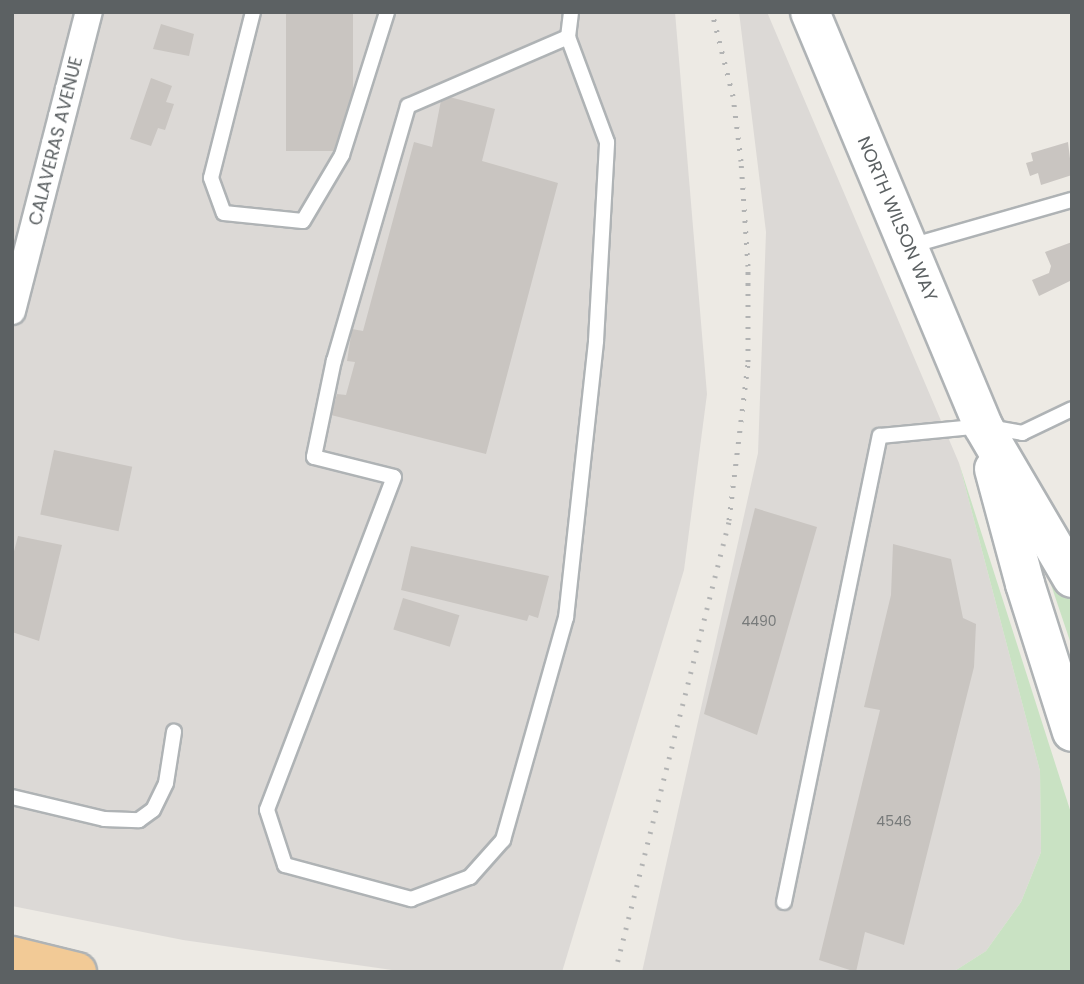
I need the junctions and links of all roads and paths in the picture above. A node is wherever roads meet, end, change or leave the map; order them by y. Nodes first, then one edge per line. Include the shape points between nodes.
1 (89, 12) edge
2 (253, 12) edge
3 (387, 12) edge
4 (571, 12) edge
5 (810, 12) edge
6 (568, 37) junction
7 (1072, 200) edge
8 (909, 246) junction
9 (13, 303) edge
10 (1072, 409) edge
11 (983, 426) junction
12 (1072, 578) edge
13 (174, 732) dead end
14 (1072, 732) edge
15 (12, 797) edge
16 (784, 902) dead end
17 (12, 956) edge
18 (77, 972) edge

1 - 9 street, CALAVERAS AVENUE
2 - 3 lane via 211,178 224,213 303,221 342,155
4 - 6 lane
5 - 8 main road, NORTH WILSON WAY
6 - 6 lane via 607,142 596,341 566,618 503,840 470,877 411,899 285,865 267,810 394,477 314,457 334,360 408,106
7 - 8 lane
8 - 11 main road, NORTH WILSON WAY
10 - 11 lane via 1022,433
11 - 12 main road, NORTH WILSON WAY
11 - 14 main road, NORTH WILSON WAY via 1025,584
11 - 16 lane via 880,436
13 - 15 lane via 166,783 153,810 139,820 104,819
17 - 18 highway

